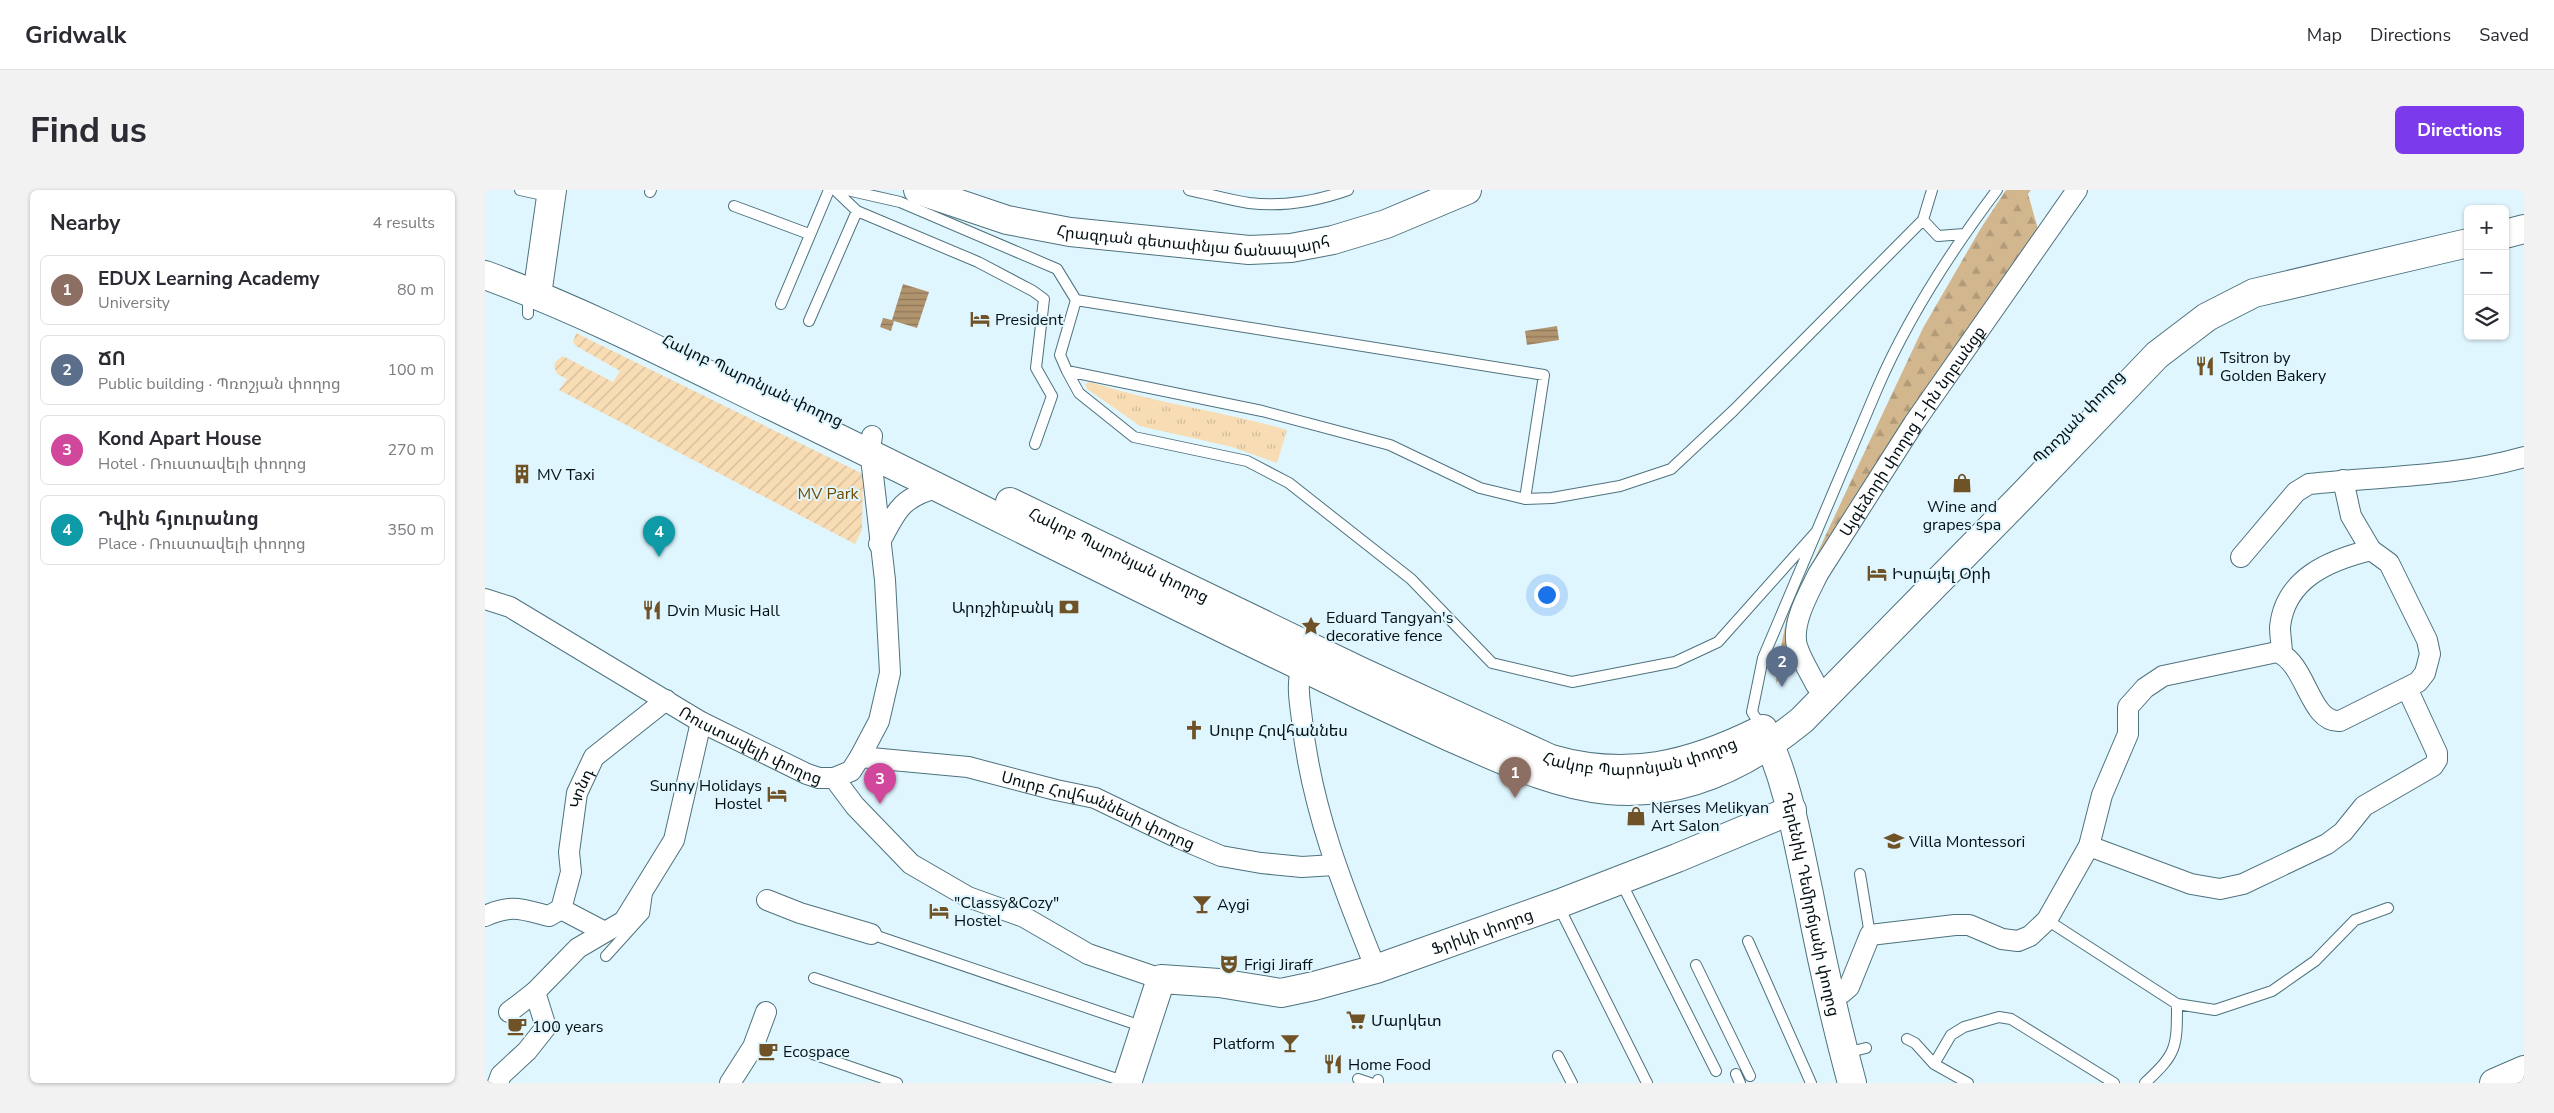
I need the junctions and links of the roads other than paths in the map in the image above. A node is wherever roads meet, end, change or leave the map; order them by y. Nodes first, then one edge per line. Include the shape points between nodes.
1 (829, 190) edge
2 (835, 190) edge
3 (847, 190) edge
4 (919, 190) edge
5 (1189, 190) edge
6 (1348, 190) edge
7 (1467, 190) edge
8 (1932, 190) edge
9 (1997, 190) edge
10 (2077, 190) edge
11 (540, 191) edge
12 (734, 206) dead end
13 (857, 210) junction
14 (2524, 219) edge
15 (1923, 220) junction
16 (2509, 223) edge
17 (2524, 229) edge
18 (2464, 233) edge
19 (2509, 233) edge
20 (809, 234) junction
21 (1964, 234) junction
22 (2464, 244) edge
23 (485, 260) edge
24 (485, 275) edge
25 (532, 291) junction
26 (1076, 300) junction
27 (781, 304) dead end
28 (809, 321) dead end
29 (1067, 371) junction
30 (1035, 444) dead end
31 (871, 445) junction
32 (2524, 457) edge
33 (2343, 480) junction
34 (939, 487) junction
35 (1525, 499) junction
36 (1817, 531) junction
37 (879, 544) junction
38 (2371, 550) junction
39 (2241, 557) dead end
40 (485, 599) edge
41 (2282, 654) junction
42 (1302, 667) junction
43 (1816, 685) junction
44 (2407, 688) junction
45 (665, 700) junction
46 (701, 722) junction
47 (1767, 737) junction
48 (860, 757) junction
49 (833, 778) junction
50 (1792, 810) junction
51 (2089, 846) junction
52 (1334, 865) junction
53 (1861, 874) dead end
54 (1619, 879) junction
55 (649, 882) junction
56 (767, 900) dead end
57 (1558, 904) junction
58 (2388, 908) dead end
59 (561, 909) junction
60 (485, 916) edge
61 (2047, 920) junction
62 (603, 932) junction
63 (871, 934) joint
64 (1870, 935) junction
65 (1748, 941) dead end
66 (606, 956) dead end
67 (1696, 966) dead end
68 (1375, 969) junction
69 (813, 978) dead end
70 (1161, 979) junction
71 (535, 992) junction
72 (1829, 996) junction
73 (2177, 1004) junction
74 (509, 1012) dead end
75 (766, 1012) dead end
76 (1145, 1027) junction
77 (1907, 1039) dead end
78 (813, 1054) dead end
79 (1558, 1056) dead end
80 (1934, 1064) junction
81 (2524, 1070) edge
82 (1716, 1071) dead end
83 (1750, 1076) dead end
84 (495, 1077) edge
85 (1358, 1079) dead end
86 (1375, 1082) edge
87 (730, 1083) edge
88 (897, 1083) edge
89 (1127, 1083) edge
90 (1572, 1083) edge
91 (1647, 1083) edge
92 (1811, 1083) edge
93 (1852, 1083) edge
94 (1967, 1083) edge
95 (2114, 1083) edge
96 (2145, 1083) edge
97 (2494, 1083) edge

1 - 20 lane
2 - 13 lane
3 - 26 lane via 900,202 1057,269
4 - 7 main road, Հրազդան գետափնյա ճանապարհ via 1007,220 1070,232 1249,250 1291,248 1333,240 1385,224
5 - 6 lane via 1249,203 1280,204 1310,201
8 - 15 lane
9 - 21 lane
10 - 43 street, Այգեձորի փողոց 1-ին նրբանցք via 1914,423 1818,574 1796,633 1797,645
11 - 25 main road
12 - 20 lane
13 - 28 lane
13 - 30 lane via 977,262 1044,299 1036,368 1052,396
14 - 16 main road
15 - 21 lane via 1938,236
15 - 35 lane via 1671,469 1620,486 1552,498
17 - 19 main road
18 - 43 main road, Պռոշյան փողոց via 2240,286 2200,306 2149,345
20 - 27 lane
21 - 36 lane via 1891,357
22 - 47 main road, Պռոշյան փողոց via 2254,293 2207,317 2157,355 1801,720
23 - 25 main road, Հակոբ Պարոնյան փողոց
24 - 25 main road, Հակոբ Պարոնյան փողոց
25 - 31 main road, Հակոբ Պարոնյան փողոց
25 - 31 main road, Հակոբ Պարոնյան փողոց via 828,433
26 - 29 lane via 1060,355
26 - 35 lane via 1544,375
29 - 35 lane via 1262,410 1390,445 1480,488
29 - 36 lane via 1079,393 1135,437 1247,461 1289,483 1411,579 1492,663 1572,682 1675,662 1718,642
31 - 34 main road, Հակոբ Պարոնյան փողոց
31 - 37 street
31 - 47 main road, Հակոբ Պարոնյան փողոց via 1551,759 1574,766 1637,770
32 - 33 street via 2488,467
33 - 38 street via 2351,516
33 - 39 street via 2302,487
34 - 37 street via 921,492 898,509
34 - 42 main road, Հակոբ Պարոնյան փողոց
36 - 47 lane via 1763,658 1751,712
37 - 48 street via 885,580 890,673 879,721
38 - 41 street via 2339,557 2309,574 2289,597 2280,626
38 - 44 street via 2389,563 2427,640 2430,654 2425,673
40 - 45 street, Ռուստավելի փողոց via 510,607
41 - 44 street via 2295,666 2323,716 2332,722 2341,721
41 - 51 street via 2270,652 2163,676 2131,701 2127,706 2128,734 2102,794
42 - 47 main road, Հակոբ Պարոնյան փողոց via 1523,768 1593,788 1638,791 1704,778 1727,769
42 - 52 street via 1299,693 1306,758
43 - 47 main road, Պռոշյան փողոց
44 - 51 street via 2437,760 2433,766 2364,806 2343,832 2327,844 2243,884 2220,889 2191,884
45 - 46 street, Ռուստավելի փողոց
45 - 59 street, Կոնդ via 593,757 577,793 569,852 571,872
46 - 49 street, Ռուստավելի փողոց via 807,774
46 - 55 street via 674,840
47 - 50 main road, Դերենիկ Դեմիրճյանի փողոց
48 - 49 street via 851,771
48 - 52 street, Սուրբ Հովհաննեսի փողոց via 968,767 1095,798 1221,856 1302,867
49 - 70 street, Ռուստավելի փողոց via 855,806 911,864 968,897 1024,917 1088,954
50 - 54 main road, Ֆրիկի փողոց
50 - 72 main road, Դերենիկ Դեմիրճյանի փողոց
51 - 61 street
52 - 68 street
53 - 64 lane
54 - 57 main road, Ֆրիկի փողոց
54 - 82 lane
55 - 62 street via 625,921
55 - 66 lane via 644,914
56 - 63 street via 800,914
57 - 68 main road, Ֆրիկի փողոց
57 - 91 lane
58 - 73 lane via 2355,920 2315,961 2272,991 2215,1010
59 - 60 street via 549,916 515,907 502,908
59 - 62 street
61 - 64 street via 2018,942 1969,925
61 - 73 lane
62 - 71 street via 578,948
63 - 76 lane
64 - 72 street via 1849,987 1842,993
65 - 92 lane
67 - 83 lane
68 - 70 main road, Ֆրիկի փողոց via 1281,993 1219,983
69 - 89 lane
70 - 76 main road
71 - 74 street
71 - 84 street via 546,1027 527,1051
72 - 93 main road, Դերենիկ Դեմիրճյանի փողոց via 1855,1050
73 - 96 lane via 2175,1047 2167,1062
75 - 87 street via 753,1047
76 - 89 main road
77 - 80 lane via 1915,1042
78 - 88 lane via 860,1075
79 - 90 lane
80 - 94 lane
80 - 95 lane via 1951,1035 1964,1027 1999,1017 2011,1020
81 - 97 main road
85 - 86 lane

